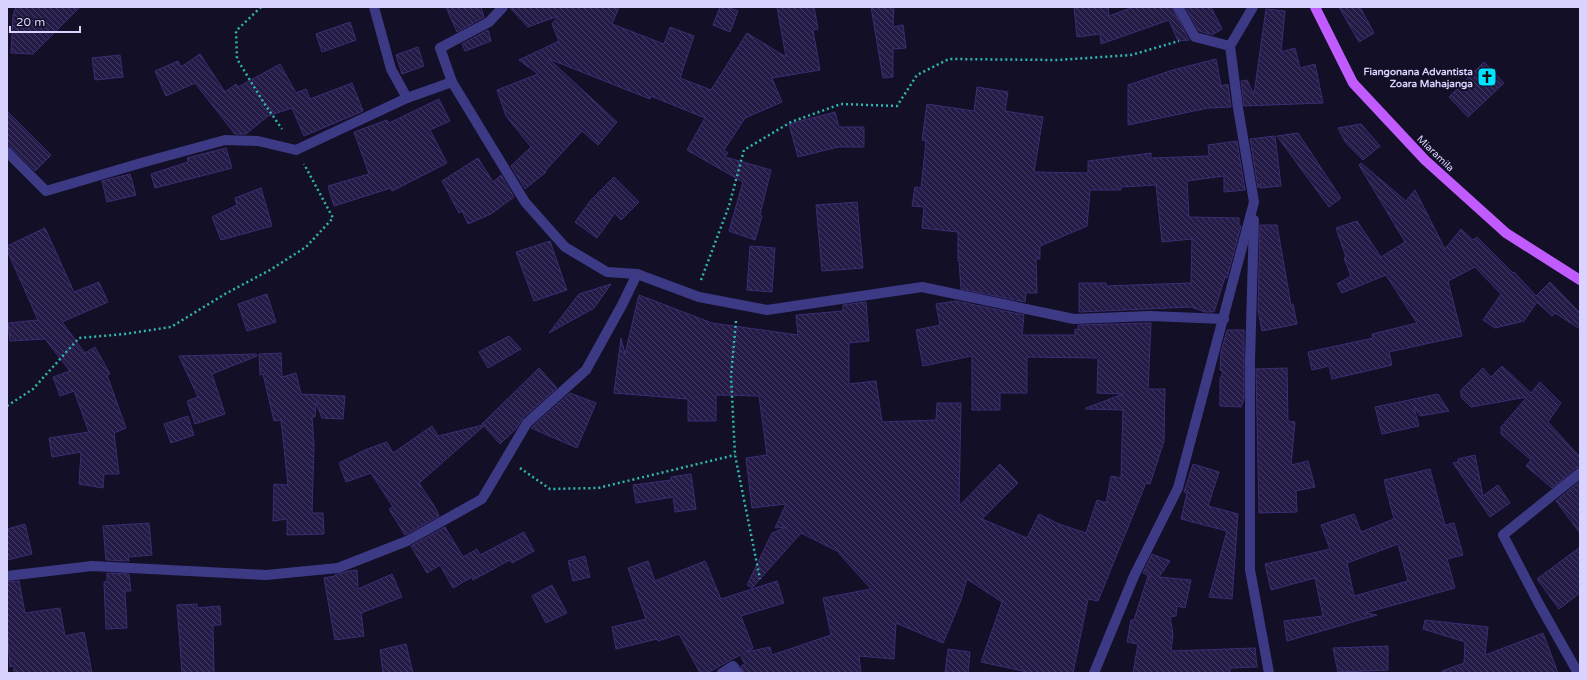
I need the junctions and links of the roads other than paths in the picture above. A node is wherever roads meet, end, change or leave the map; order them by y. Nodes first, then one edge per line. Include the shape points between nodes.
1 (374, 7) edge
2 (503, 7) edge
3 (1178, 7) edge
4 (1253, 7) edge
5 (1315, 7) edge
6 (1230, 46) junction
7 (452, 82) junction
8 (407, 98) junction
9 (7, 152) edge
10 (1254, 202) junction
11 (637, 274) junction
12 (1580, 280) edge
13 (1224, 319) junction
14 (1580, 473) edge
15 (7, 576) edge
16 (722, 673) edge
17 (738, 673) edge
18 (1094, 673) edge
19 (1269, 673) edge
20 (1578, 673) edge

1 - 8 street via 391,69
2 - 7 street via 489,22 440,48
3 - 6 street via 1195,37
4 - 6 street
5 - 12 main road, Miaramila via 1353,83 1425,160 1506,233
6 - 10 street
7 - 8 street
7 - 11 street via 525,202 565,247 607,272
8 - 9 street via 296,150 258,141 225,140 46,191
10 - 13 street
10 - 19 street via 1250,360 1250,570
11 - 13 street via 699,297 767,310 922,287 1074,319 1150,316
11 - 15 street via 586,370 527,423 482,499 407,541 338,568 266,575 92,566
13 - 18 street via 1178,488 1134,576
14 - 20 street via 1503,535
16 - 17 street via 733,666

